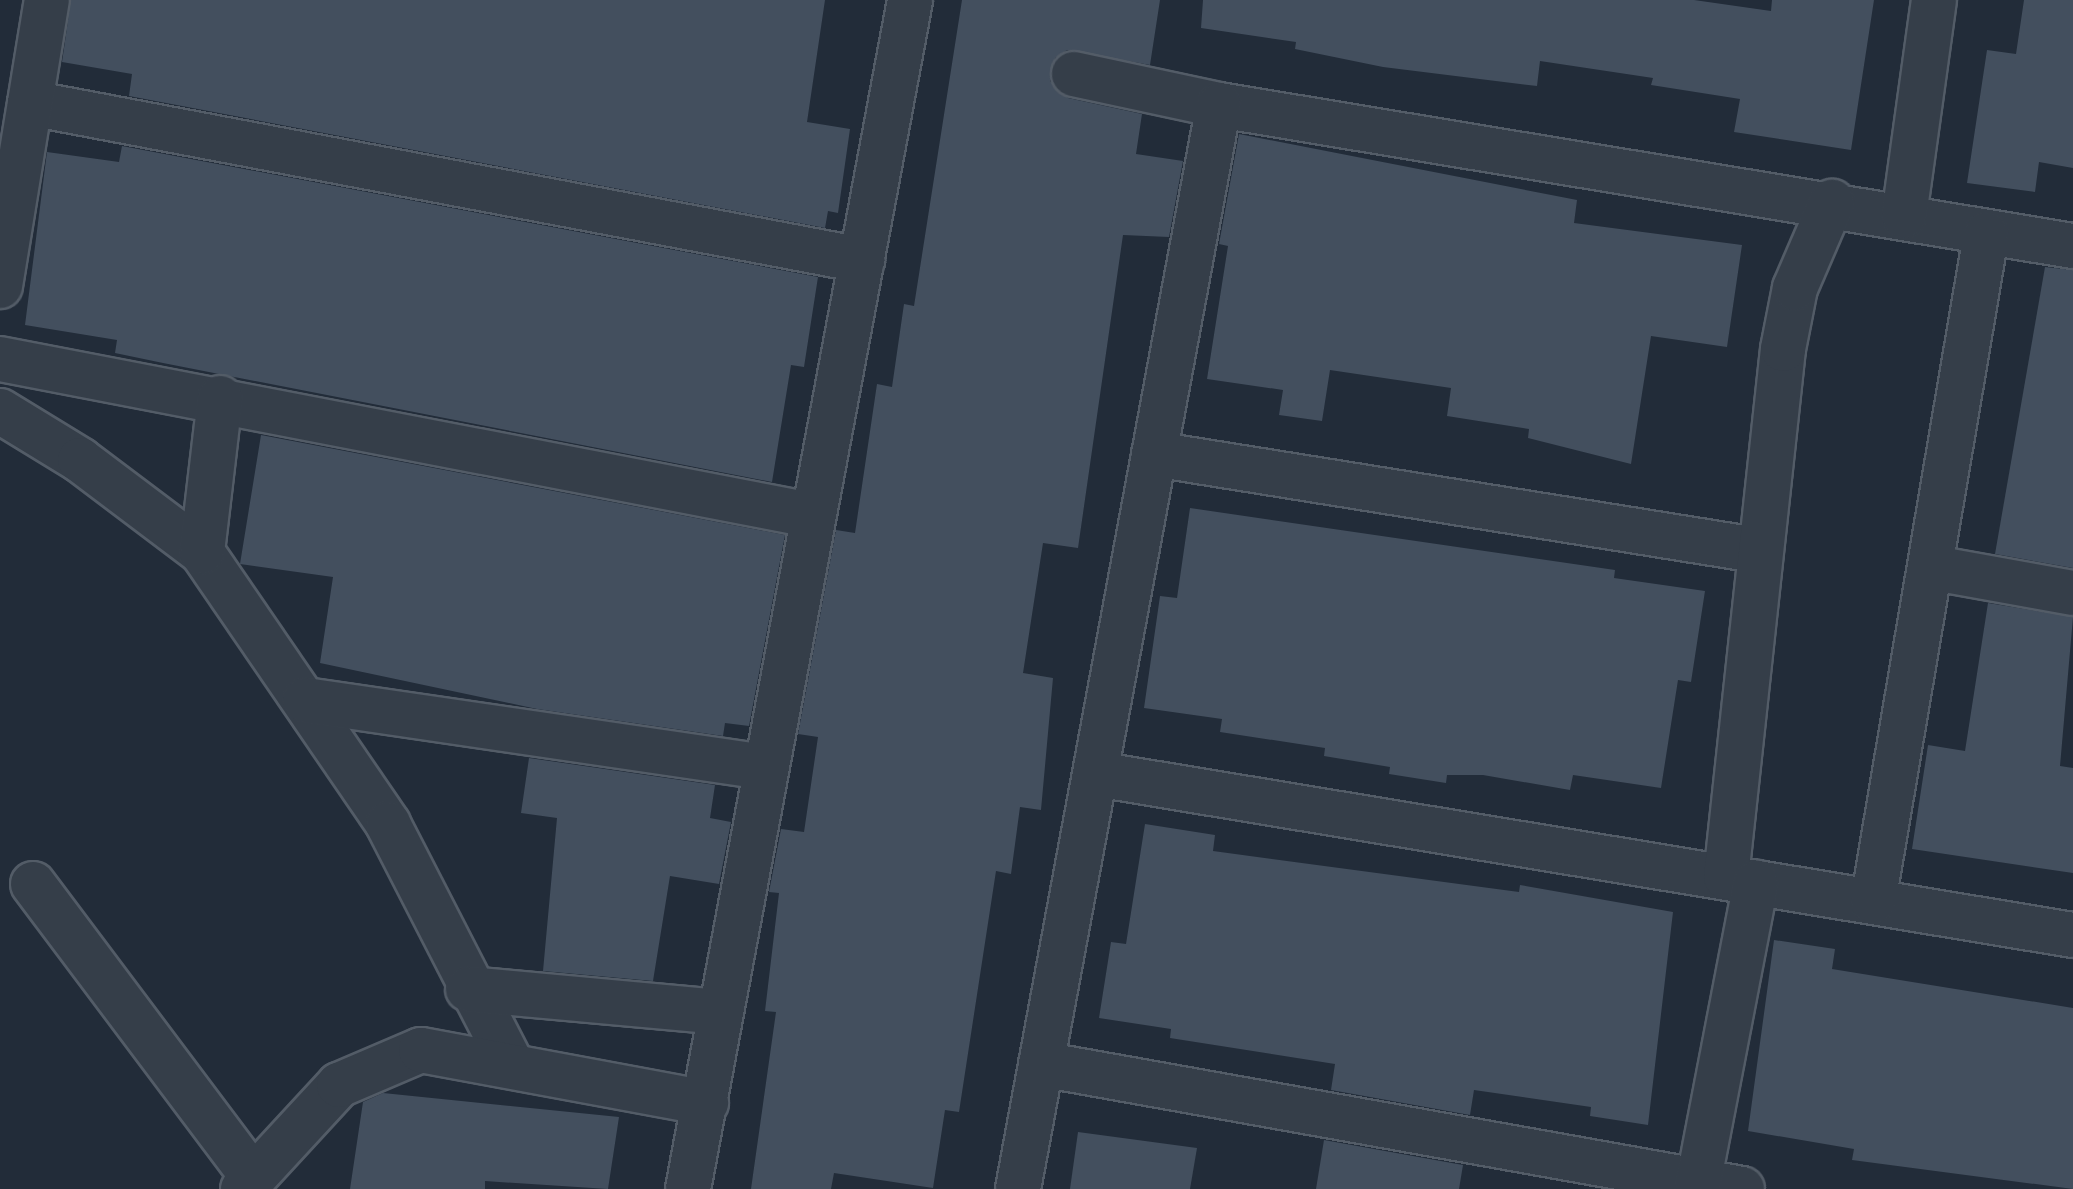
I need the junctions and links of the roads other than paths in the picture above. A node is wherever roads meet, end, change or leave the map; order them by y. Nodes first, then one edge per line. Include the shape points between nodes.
1 (47, 0) edge
2 (910, 0) edge
3 (1934, 0) edge
4 (1074, 74) dead end
5 (30, 103) junction
6 (1219, 105) junction
7 (1832, 202) junction
8 (1904, 216) junction
9 (1986, 235) junction
10 (2073, 246) edge
11 (862, 260) junction
12 (0, 286) edge
13 (0, 359) edge
14 (220, 398) junction
15 (0, 411) edge
16 (1154, 454) junction
17 (811, 515) junction
18 (1756, 550) junction
19 (202, 552) junction
20 (1934, 568) junction
21 (2073, 593) edge
22 (305, 700) junction
23 (762, 767) junction
24 (1096, 774) junction
25 (1741, 880) junction
26 (33, 884) dead end
27 (1873, 902) junction
28 (2073, 935) edge
29 (468, 989) junction
30 (719, 1012) junction
31 (1041, 1064) junction
32 (512, 1065) junction
33 (706, 1103) junction
34 (247, 1183) edge
35 (1698, 1185) edge
36 (688, 1189) edge
37 (1018, 1189) edge
38 (1742, 1189) edge

1 - 5 street
2 - 11 street
3 - 8 street
4 - 6 street
5 - 11 street
5 - 12 street
6 - 7 street
6 - 16 street
7 - 8 street
7 - 18 street via 1795,288
8 - 9 street
9 - 10 street
9 - 20 street
11 - 17 street
13 - 14 street
14 - 17 street
14 - 19 street
15 - 19 street via 92,468
16 - 18 street
16 - 24 street
17 - 23 street
18 - 25 street
19 - 22 street
20 - 21 street
20 - 27 street
22 - 23 street
22 - 29 street via 396,838
23 - 30 street
24 - 25 street
24 - 31 street
25 - 27 street
25 - 35 street
26 - 34 street
27 - 28 street
29 - 30 street
29 - 32 street
30 - 33 street
31 - 35 street
31 - 37 street
32 - 33 street
32 - 34 street via 421,1050 382,1061 339,1085
33 - 36 street
35 - 38 street

